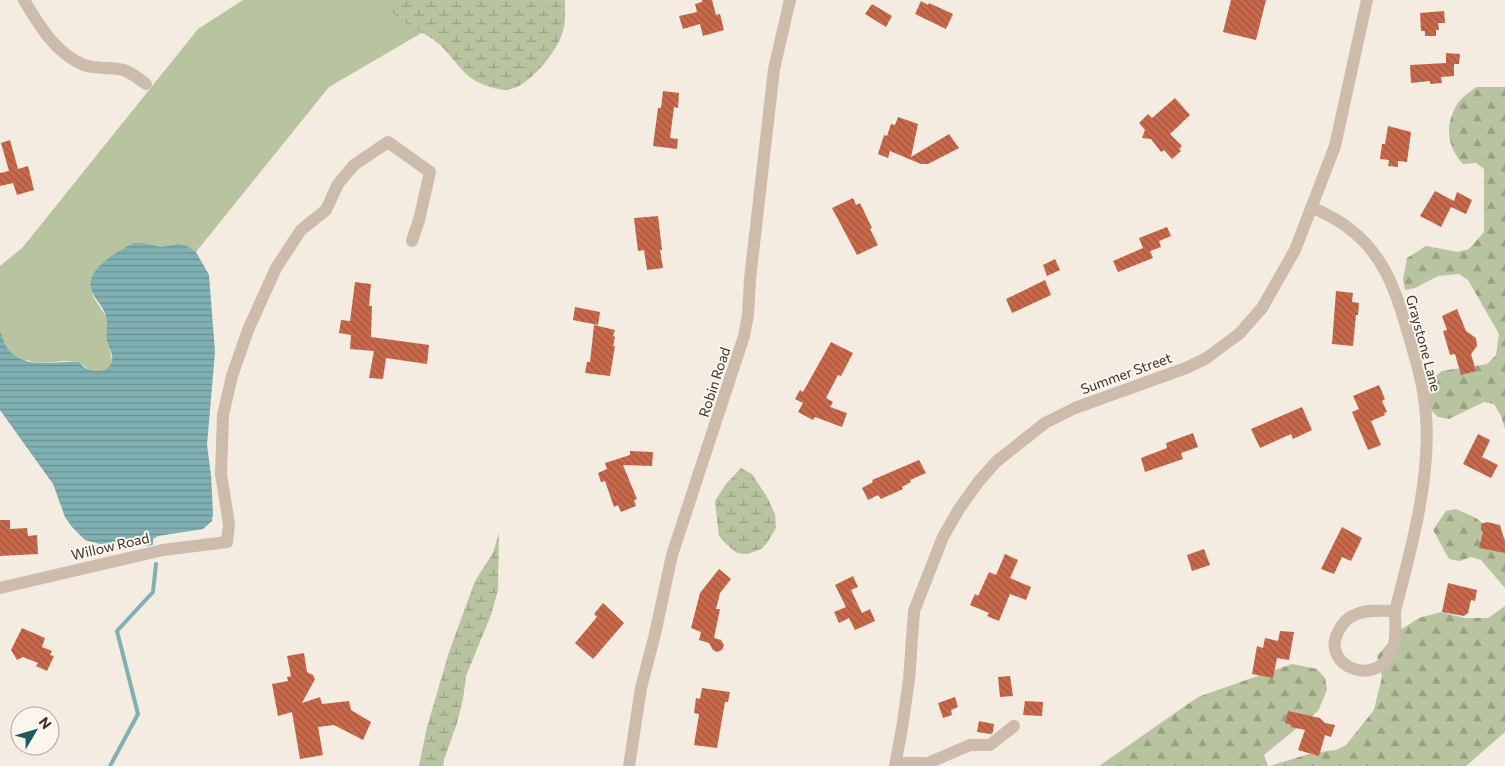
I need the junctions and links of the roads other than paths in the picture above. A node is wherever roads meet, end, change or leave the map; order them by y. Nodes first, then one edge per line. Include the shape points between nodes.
1 (24, 0) edge
2 (790, 0) edge
3 (1368, 0) edge
4 (146, 84) dead end
5 (1312, 207) junction
6 (412, 241) dead end
7 (0, 588) edge
8 (1395, 611) junction
9 (1014, 726) dead end
10 (895, 764) edge
11 (629, 766) edge

1 - 4 street via 45,34 69,57 84,65 119,69
2 - 11 street, Robin Road via 774,69 744,336 672,555 641,688
3 - 5 street, Summer Street via 1335,146
5 - 8 street, Graystone Lane via 1351,229 1379,260 1400,303 1420,372 1427,454
5 - 10 street, Summer Street via 1295,250 1273,291 1262,308 1226,345 1186,368 1075,408 1045,423 997,461 979,481 943,537 914,611 909,680
6 - 7 street, Willow Road via 430,172 388,142 354,165 338,184 326,210 301,230 276,268 248,330 223,415 221,474 229,524 227,542 163,550
8 - 8 street, Graystone Lane via 1358,613 1348,618 1336,636 1335,648 1339,658 1357,670 1371,672 1378,667 1394,648
9 - 10 street via 990,746 970,745 928,763

